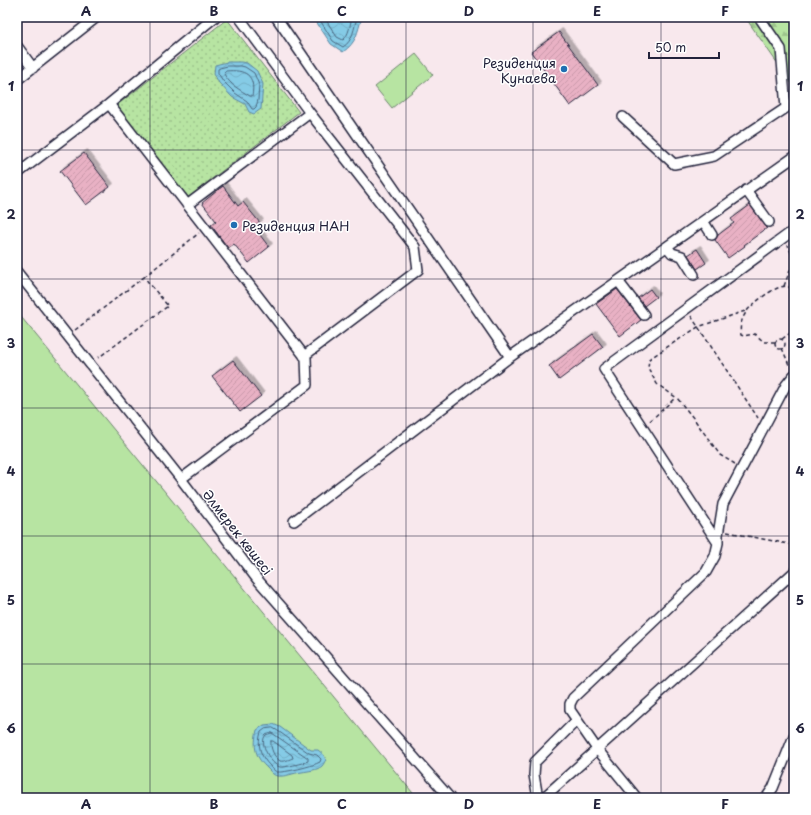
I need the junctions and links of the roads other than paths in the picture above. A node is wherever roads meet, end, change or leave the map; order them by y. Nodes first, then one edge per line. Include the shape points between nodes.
1 (98, 17) edge
2 (215, 17) edge
3 (239, 17) edge
4 (276, 17) edge
5 (759, 17) edge
6 (17, 46) edge
7 (33, 68) junction
8 (17, 80) edge
9 (109, 104) junction
10 (310, 113) junction
11 (623, 118) dead end
12 (794, 156) edge
13 (17, 174) edge
14 (746, 190) junction
15 (188, 205) junction
16 (702, 221) junction
17 (769, 222) dead end
18 (794, 230) edge
19 (712, 235) dead end
20 (667, 247) junction
21 (17, 272) edge
22 (694, 275) dead end
23 (618, 281) junction
24 (644, 315) dead end
25 (304, 356) junction
26 (510, 357) junction
27 (793, 371) edge
28 (181, 479) junction
29 (294, 521) dead end
30 (718, 543) junction
31 (794, 572) edge
32 (577, 720) junction
33 (794, 736) edge
34 (597, 749) junction
35 (450, 798) edge
36 (538, 798) edge
37 (543, 798) edge
38 (637, 798) edge
39 (766, 798) edge

1 - 7 street
2 - 9 street
3 - 10 street
4 - 26 street
5 - 11 street via 781,49 786,108 714,156 674,164
6 - 7 street
7 - 8 street
9 - 13 street
9 - 15 street
10 - 15 street
10 - 25 street via 415,247 418,270
12 - 14 street
14 - 16 street
14 - 17 street
15 - 25 street
16 - 19 street
16 - 20 street
18 - 30 street via 604,369
20 - 22 street via 672,253 682,256
20 - 23 street
21 - 28 street, Әлмерек көшесі
23 - 24 street
23 - 26 street
25 - 28 street via 307,385
26 - 29 street
27 - 30 street via 722,504
28 - 35 street, Әлмерек көшесі via 257,579
30 - 32 street via 715,556 706,572 573,698 570,710
31 - 34 street
32 - 34 street
32 - 36 street via 535,762
33 - 39 street via 773,788
34 - 37 street
34 - 38 street

